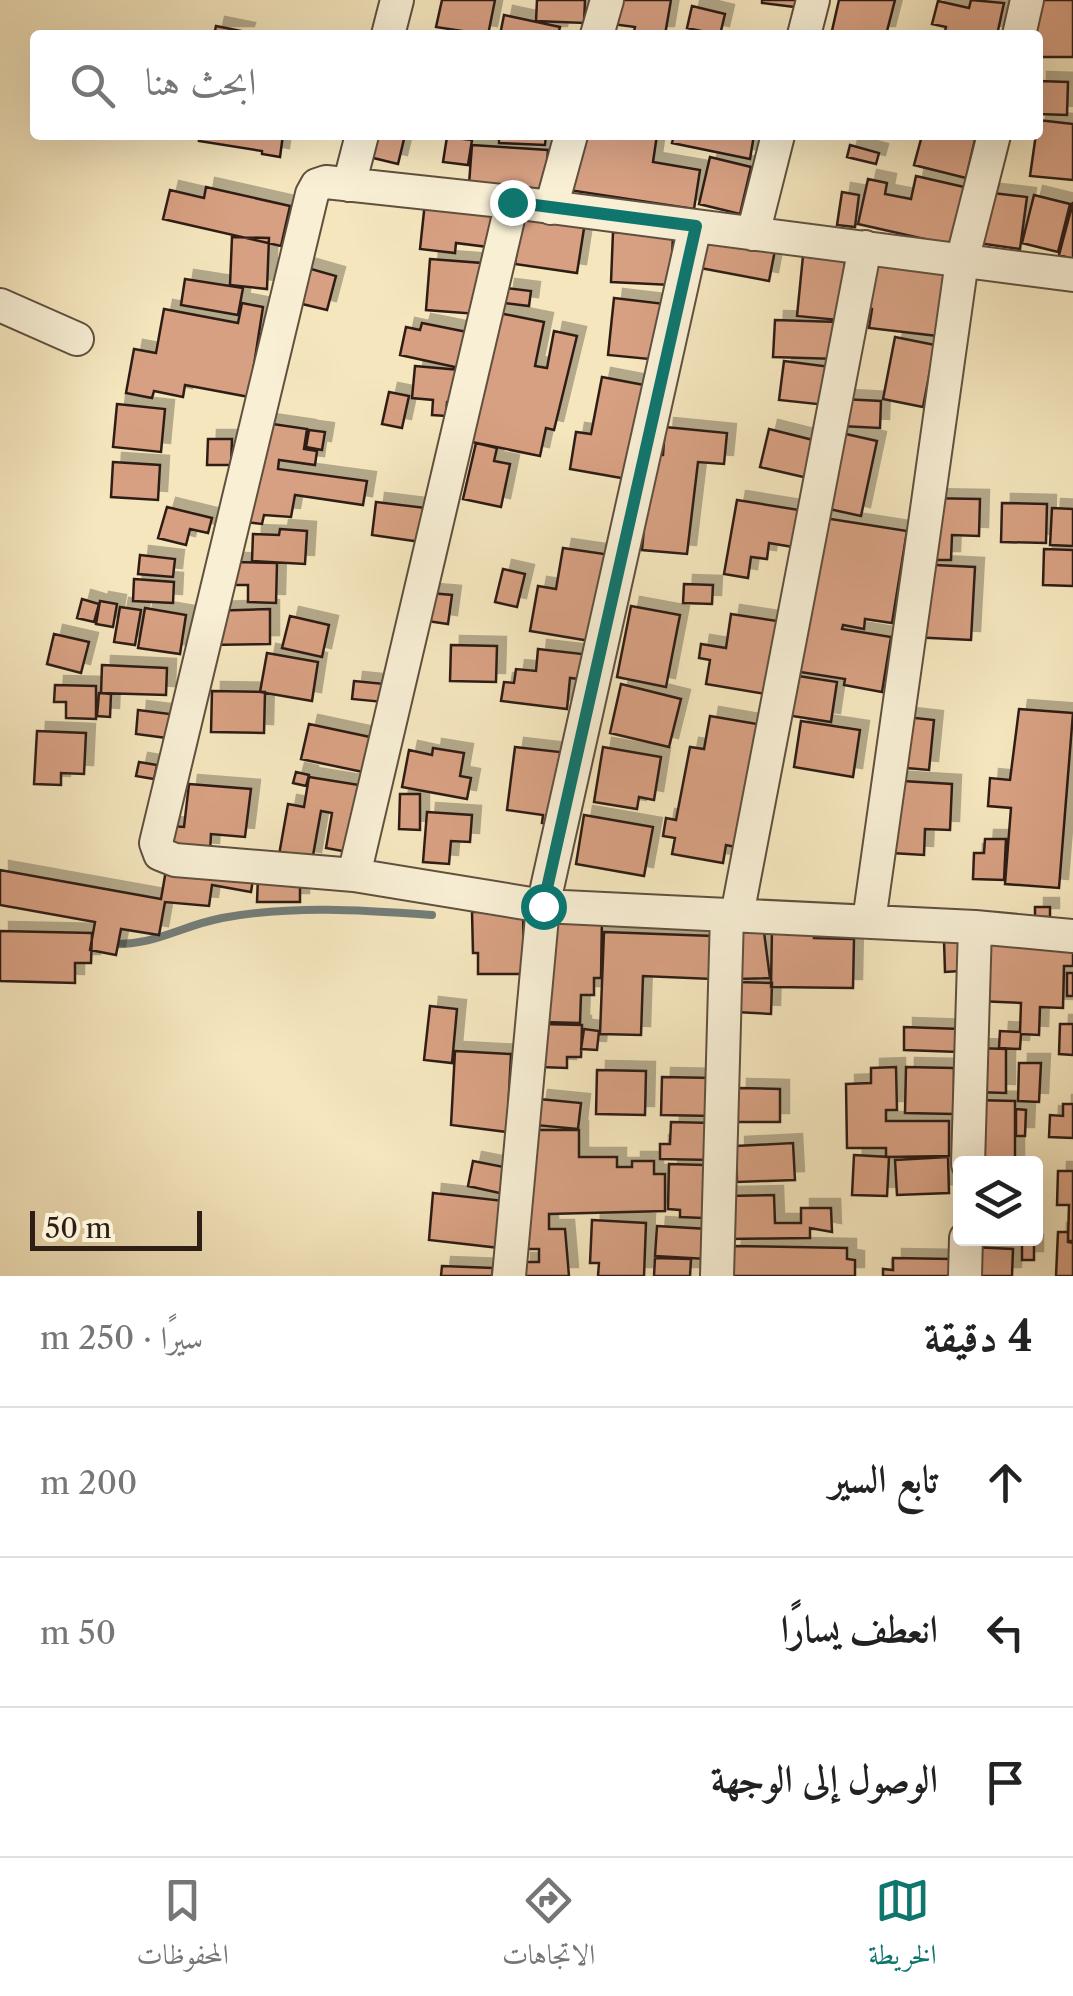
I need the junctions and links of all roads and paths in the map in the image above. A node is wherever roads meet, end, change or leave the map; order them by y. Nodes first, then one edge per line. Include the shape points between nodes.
1 (397, 0) edge
2 (607, 0) edge
3 (813, 0) edge
4 (1027, 0) edge
5 (389, 30) edge
6 (599, 30) edge
7 (805, 30) edge
8 (1019, 30) edge
9 (360, 140) edge
10 (569, 140) edge
11 (777, 140) edge
12 (993, 140) edge
13 (338, 184) junction
14 (512, 202) junction
15 (551, 208) junction
16 (696, 226) junction
17 (753, 234) junction
18 (865, 247) junction
19 (962, 261) junction
20 (1073, 276) edge
21 (0, 305) edge
22 (77, 339) dead end
23 (354, 876) junction
24 (543, 906) junction
25 (732, 915) junction
26 (869, 921) junction
27 (975, 926) junction
28 (1072, 930) edge
29 (968, 1156) edge
30 (966, 1246) edge
31 (510, 1276) edge
32 (717, 1276) edge
33 (964, 1276) edge

1 - 5 street
2 - 6 street
3 - 7 street
4 - 8 street
9 - 13 street
10 - 15 street
11 - 17 street
12 - 19 street
13 - 14 street
13 - 23 street via 316,185 312,194 156,843 160,854 175,860
14 - 15 street
14 - 23 street
15 - 16 street
16 - 17 street
16 - 24 street
17 - 18 street
18 - 19 street
18 - 25 street
19 - 20 street
19 - 26 street
21 - 22 street
23 - 24 street
24 - 25 street
24 - 31 street
25 - 26 street
25 - 32 street
26 - 27 street
27 - 28 street
27 - 29 street
30 - 33 street

